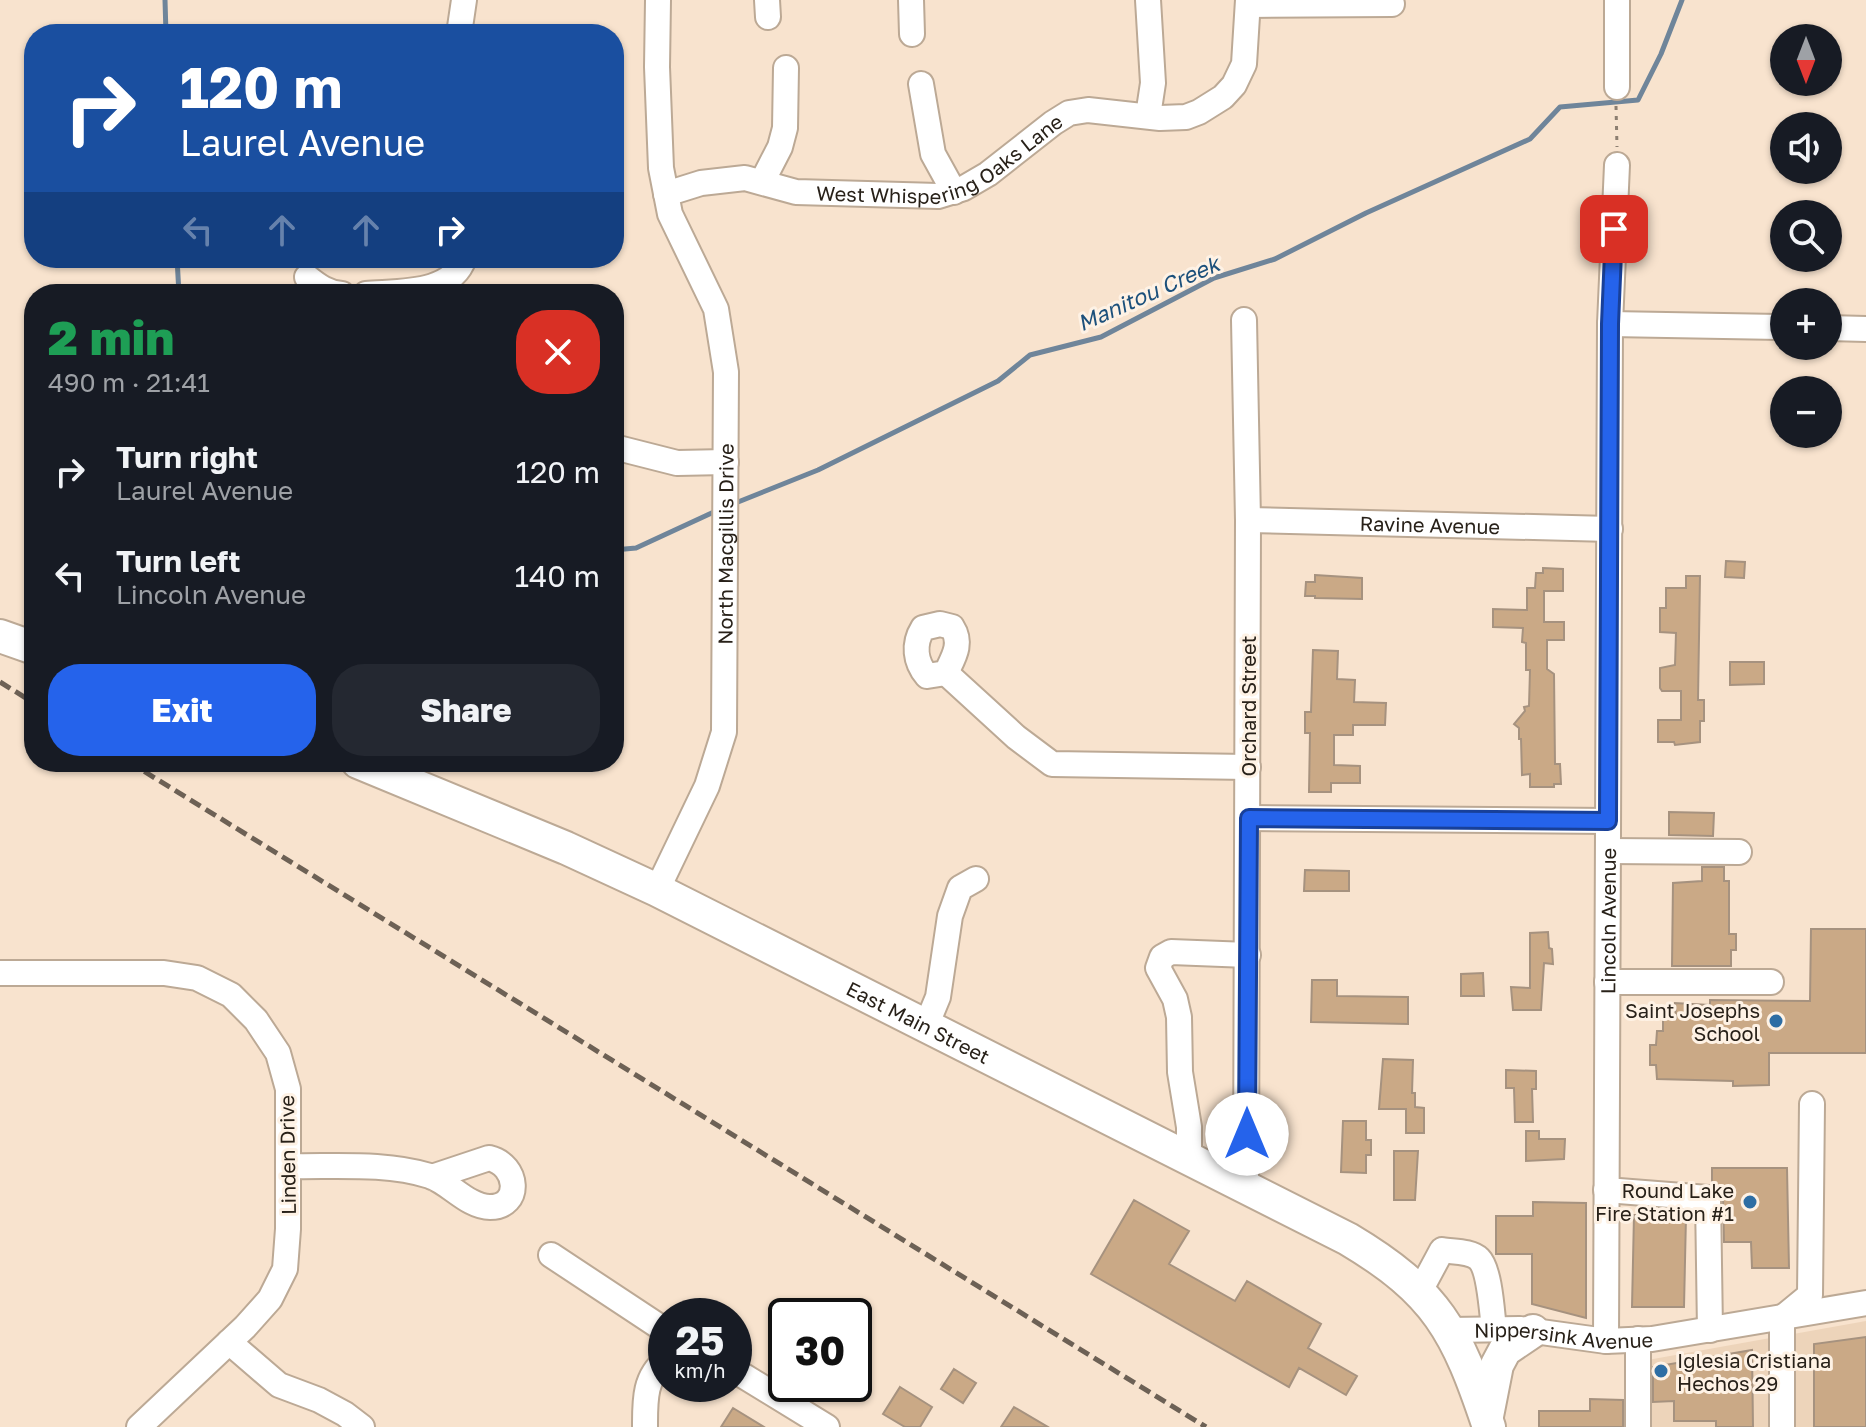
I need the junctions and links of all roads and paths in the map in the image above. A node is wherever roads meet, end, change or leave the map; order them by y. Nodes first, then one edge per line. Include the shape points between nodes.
1 (464, 0) edge
2 (658, 0) edge
3 (911, 0) edge
4 (1148, 0) edge
5 (1617, 0) edge
6 (1392, 4) dead end
7 (1248, 9) edge
8 (460, 24) edge
9 (912, 34) dead end
10 (786, 68) dead end
11 (921, 84) dead end
12 (1617, 87) joint
13 (1148, 116) junction
14 (1617, 165) joint
15 (762, 182) junction
16 (954, 192) junction
17 (666, 194) junction
18 (460, 268) edge
19 (307, 277) dead end
20 (315, 284) edge
21 (435, 284) edge
22 (1244, 320) dead end
23 (1610, 324) junction
24 (1770, 327) edge
25 (1842, 328) edge
26 (1866, 329) edge
27 (624, 450) edge
28 (726, 462) junction
29 (1248, 520) junction
30 (1610, 529) junction
31 (0, 636) edge
32 (24, 644) edge
33 (946, 673) dead end
34 (1248, 767) junction
35 (382, 772) edge
36 (1249, 818) junction
37 (1608, 821) junction
38 (1608, 851) junction
39 (1739, 852) dead end
40 (976, 879) dead end
41 (657, 890) junction
42 (1248, 955) junction
43 (0, 973) edge
44 (1607, 982) junction
45 (1771, 982) dead end
46 (926, 1026) junction
47 (1812, 1104) dead end
48 (1189, 1158) junction
49 (288, 1166) junction
50 (432, 1177) dead end
51 (1246, 1187) junction
52 (1606, 1190) junction
53 (551, 1255) dead end
54 (1420, 1291) junction
55 (1866, 1303) edge
56 (1782, 1318) junction
57 (648, 1319) edge
58 (1494, 1329) junction
59 (1450, 1330) junction
60 (1710, 1330) junction
61 (1533, 1331) junction
62 (1622, 1340) junction
63 (229, 1342) junction
64 (752, 1381) edge
65 (648, 1386) edge
66 (1488, 1423) edge
67 (139, 1427) edge
68 (362, 1427) edge
69 (645, 1427) edge
70 (827, 1427) edge
71 (1624, 1427) edge
72 (1638, 1427) edge
73 (1782, 1427) edge

1 - 8 street
2 - 17 street, North Macgillis Drive via 659,124
3 - 9 street
4 - 13 street via 1153,83
5 - 12 street
6 - 7 street
7 - 13 street, West Whispering Oaks Lane via 1244,64 1223,97 1186,117
10 - 15 street via 785,128
11 - 16 street via 933,154
12 - 14 path
13 - 16 street, West Whispering Oaks Lane via 1069,113 988,174
14 - 23 street, Lincoln Avenue
15 - 16 street, West Whispering Oaks Lane via 796,192
15 - 17 street, West Whispering Oaks Lane via 727,179
17 - 28 street, North Macgillis Drive via 670,214 716,309 726,372
18 - 21 street
19 - 20 street
22 - 29 street, Orchard Street
23 - 24 street
23 - 30 street, Lincoln Avenue
25 - 26 street
27 - 28 street via 677,463
28 - 41 street, North Macgillis Drive via 724,732 707,786
29 - 30 street, Ravine Avenue
29 - 34 street, Orchard Street
30 - 37 street, Lincoln Avenue
31 - 32 main road
33 - 34 street via 1052,764
34 - 36 street, Orchard Street
35 - 41 main road, East Main Street
36 - 37 street
36 - 42 street, Orchard Street
37 - 38 street, Lincoln Avenue
38 - 39 street
38 - 44 street, Lincoln Avenue
40 - 46 street via 960,888 950,916 938,997
41 - 46 main road, East Main Street
42 - 48 street via 1171,952 1158,968 1179,1017
42 - 51 street, Orchard Street
43 - 49 street, Linden Drive via 164,973 197,978 231,995 278,1053 288,1089
44 - 45 street
44 - 52 street, Lincoln Avenue
46 - 48 main road, East Main Street
47 - 56 street via 1810,1295
48 - 51 main road, East Main Street
49 - 50 street via 380,1168
49 - 63 street, Linden Drive via 285,1269 270,1299
51 - 54 main road, East Main Street via 1358,1244
52 - 60 street via 1708,1198
52 - 62 street, Lincoln Avenue
53 - 57 street
54 - 58 street via 1442,1250 1479,1259
54 - 59 main road, East Main Street
55 - 56 street, Nippersink Avenue
56 - 60 street, Nippersink Avenue
56 - 73 street
58 - 59 street, Nippersink Avenue
58 - 61 street, Nippersink Avenue
59 - 66 main road, East Main Street
60 - 62 street, Nippersink Avenue
61 - 62 street, Nippersink Avenue
61 - 66 main road via 1505,1350 1497,1365
62 - 71 street
62 - 72 street
63 - 67 street, Linden Drive
63 - 68 street via 279,1385 319,1400
64 - 70 street
65 - 69 street

